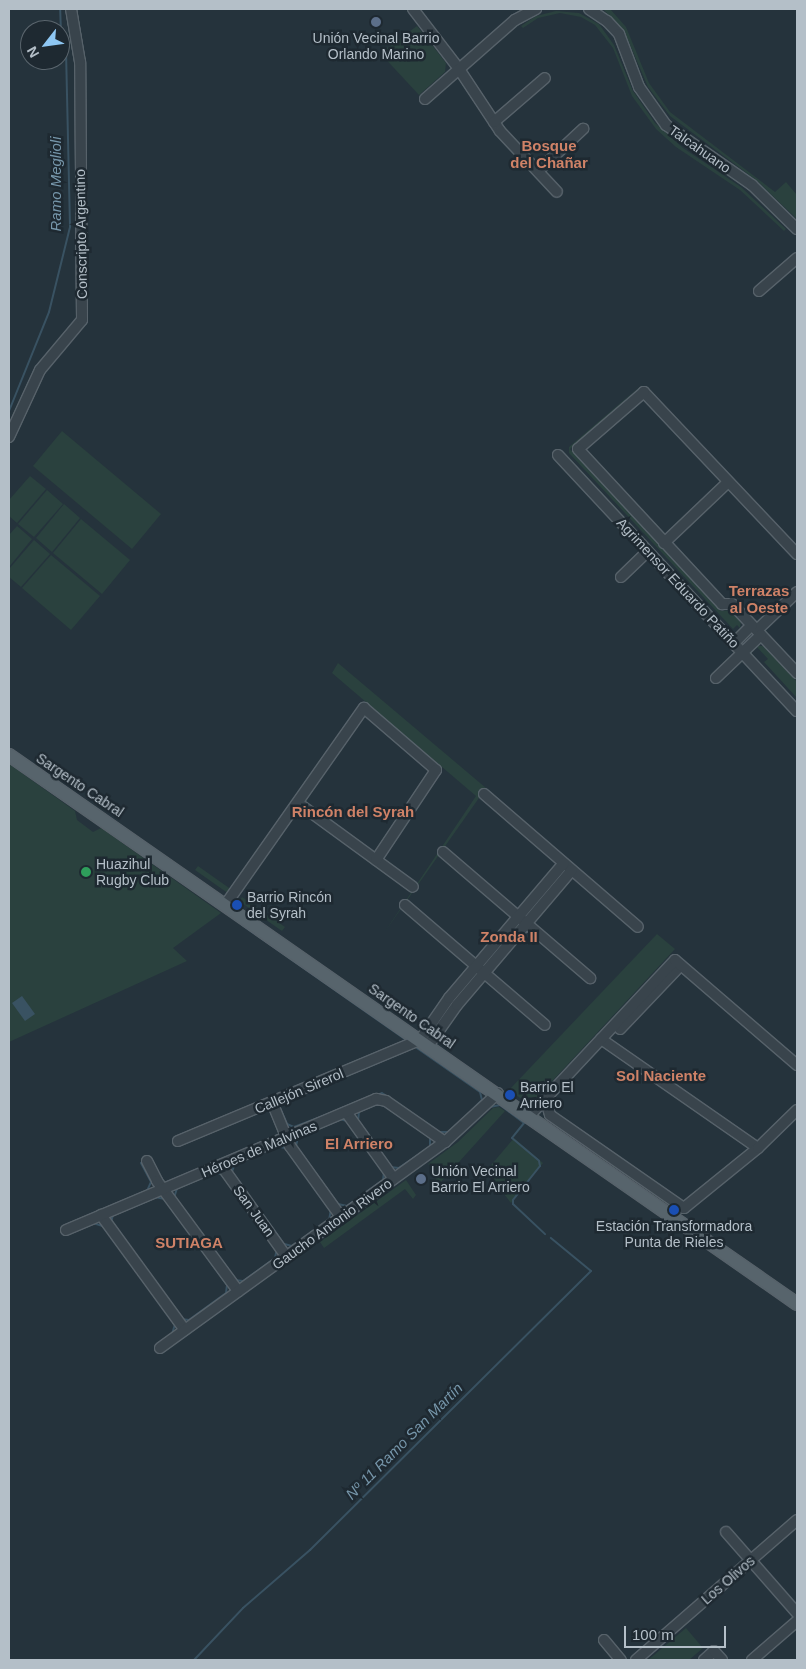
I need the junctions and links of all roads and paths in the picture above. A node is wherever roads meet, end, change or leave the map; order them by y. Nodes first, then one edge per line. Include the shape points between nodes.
1 (71, 9) edge
2 (413, 9) edge
3 (536, 9) edge
4 (589, 9) edge
5 (459, 69) junction
6 (545, 78) dead end
7 (425, 99) dead end
8 (494, 122) junction
9 (583, 129) dead end
10 (538, 172) junction
11 (558, 192) dead end
12 (797, 229) edge
13 (797, 258) edge
14 (759, 291) dead end
15 (9, 437) edge
16 (558, 455) dead end
17 (728, 482) junction
18 (664, 543) junction
19 (648, 551) junction
20 (797, 554) edge
21 (621, 577) dead end
22 (797, 592) edge
23 (757, 630) junction
24 (734, 643) junction
25 (743, 653) junction
26 (797, 673) edge
27 (716, 678) dead end
28 (797, 711) edge
29 (9, 755) edge
30 (484, 794) dead end
31 (298, 803) junction
32 (443, 852) dead end
33 (376, 860) junction
34 (568, 867) junction
35 (413, 887) dead end
36 (405, 905) dead end
37 (228, 906) junction
38 (523, 920) junction
39 (638, 927) dead end
40 (480, 970) junction
41 (590, 978) dead end
42 (545, 1025) dead end
43 (604, 1041) junction
44 (424, 1043) junction
45 (797, 1065) edge
46 (558, 1090) junction
47 (498, 1093) junction
48 (547, 1105) junction
49 (274, 1107) dead end
50 (797, 1110) edge
51 (346, 1112) junction
52 (532, 1117) junction
53 (287, 1137) junction
54 (178, 1141) dead end
55 (445, 1142) junction
56 (758, 1148) junction
57 (147, 1161) dead end
58 (221, 1165) junction
59 (394, 1179) junction
60 (163, 1189) junction
61 (101, 1215) junction
62 (341, 1217) junction
63 (66, 1230) dead end
64 (286, 1256) junction
65 (238, 1292) junction
66 (797, 1304) edge
67 (185, 1330) junction
68 (160, 1348) dead end
69 (797, 1520) edge
70 (726, 1532) dead end
71 (750, 1560) junction
72 (797, 1613) edge
73 (797, 1621) edge
74 (604, 1640) dead end
75 (621, 1660) edge
76 (636, 1660) edge
77 (704, 1660) edge
78 (722, 1660) edge
79 (752, 1660) edge

1 - 15 street, Conscripto Argentino via 80,62 82,320 40,370
2 - 5 street
3 - 5 street via 515,20
4 - 12 street, Talcahuano via 619,34 639,87 666,125 752,185
5 - 7 street
5 - 8 street
6 - 8 street
8 - 10 street
9 - 10 street
10 - 11 street
13 - 14 street
16 - 19 street, Agrimensor Eduardo Patiño
17 - 18 street
17 - 18 street via 644,392 578,449
17 - 20 street
18 - 23 street via 722,604 732,604
19 - 21 street
19 - 24 street, Agrimensor Eduardo Patiño
22 - 23 street
23 - 24 street
23 - 25 street
23 - 26 street
24 - 25 street, Agrimensor Eduardo Patiño
25 - 27 street
25 - 28 street, Agrimensor Eduardo Patiño
29 - 37 main road, Sargento Cabral
30 - 34 street
31 - 33 street
31 - 33 street via 364,708 436,770
31 - 37 street
32 - 38 street
33 - 35 street
34 - 38 street
34 - 39 street
36 - 40 street
37 - 44 main road, Sargento Cabral
38 - 40 street
38 - 41 street
40 - 42 street
40 - 44 street
43 - 45 street via 680,965
43 - 46 street
43 - 56 street
44 - 47 main road, Sargento Cabral
44 - 54 street, Callejón Sirerol
46 - 48 street
46 - 52 street
47 - 52 main road, Sargento Cabral
47 - 55 street, Gaucho Antonio Rivero
48 - 52 street
48 - 56 street via 550,1115 684,1208
49 - 53 street
50 - 56 street
51 - 53 street, Héroes de Malvinas
51 - 55 street, Héroes de Malvinas via 376,1099 386,1101
51 - 59 street
52 - 66 main road, Sargento Cabral
53 - 58 street, Héroes de Malvinas
53 - 62 street
55 - 59 street, Gaucho Antonio Rivero
57 - 60 street
58 - 60 street, Héroes de Malvinas
58 - 64 street, San Juan
59 - 62 street, Gaucho Antonio Rivero
60 - 61 street, Héroes de Malvinas
60 - 65 street
61 - 63 street, Héroes de Malvinas
61 - 67 street
62 - 64 street, Gaucho Antonio Rivero
64 - 65 street, Gaucho Antonio Rivero
65 - 67 street, Gaucho Antonio Rivero
67 - 68 street, Gaucho Antonio Rivero
69 - 71 street, Los Olivos
70 - 71 street
71 - 72 street
71 - 76 street, Los Olivos
73 - 79 street
74 - 75 street
77 - 78 street via 714,1651

